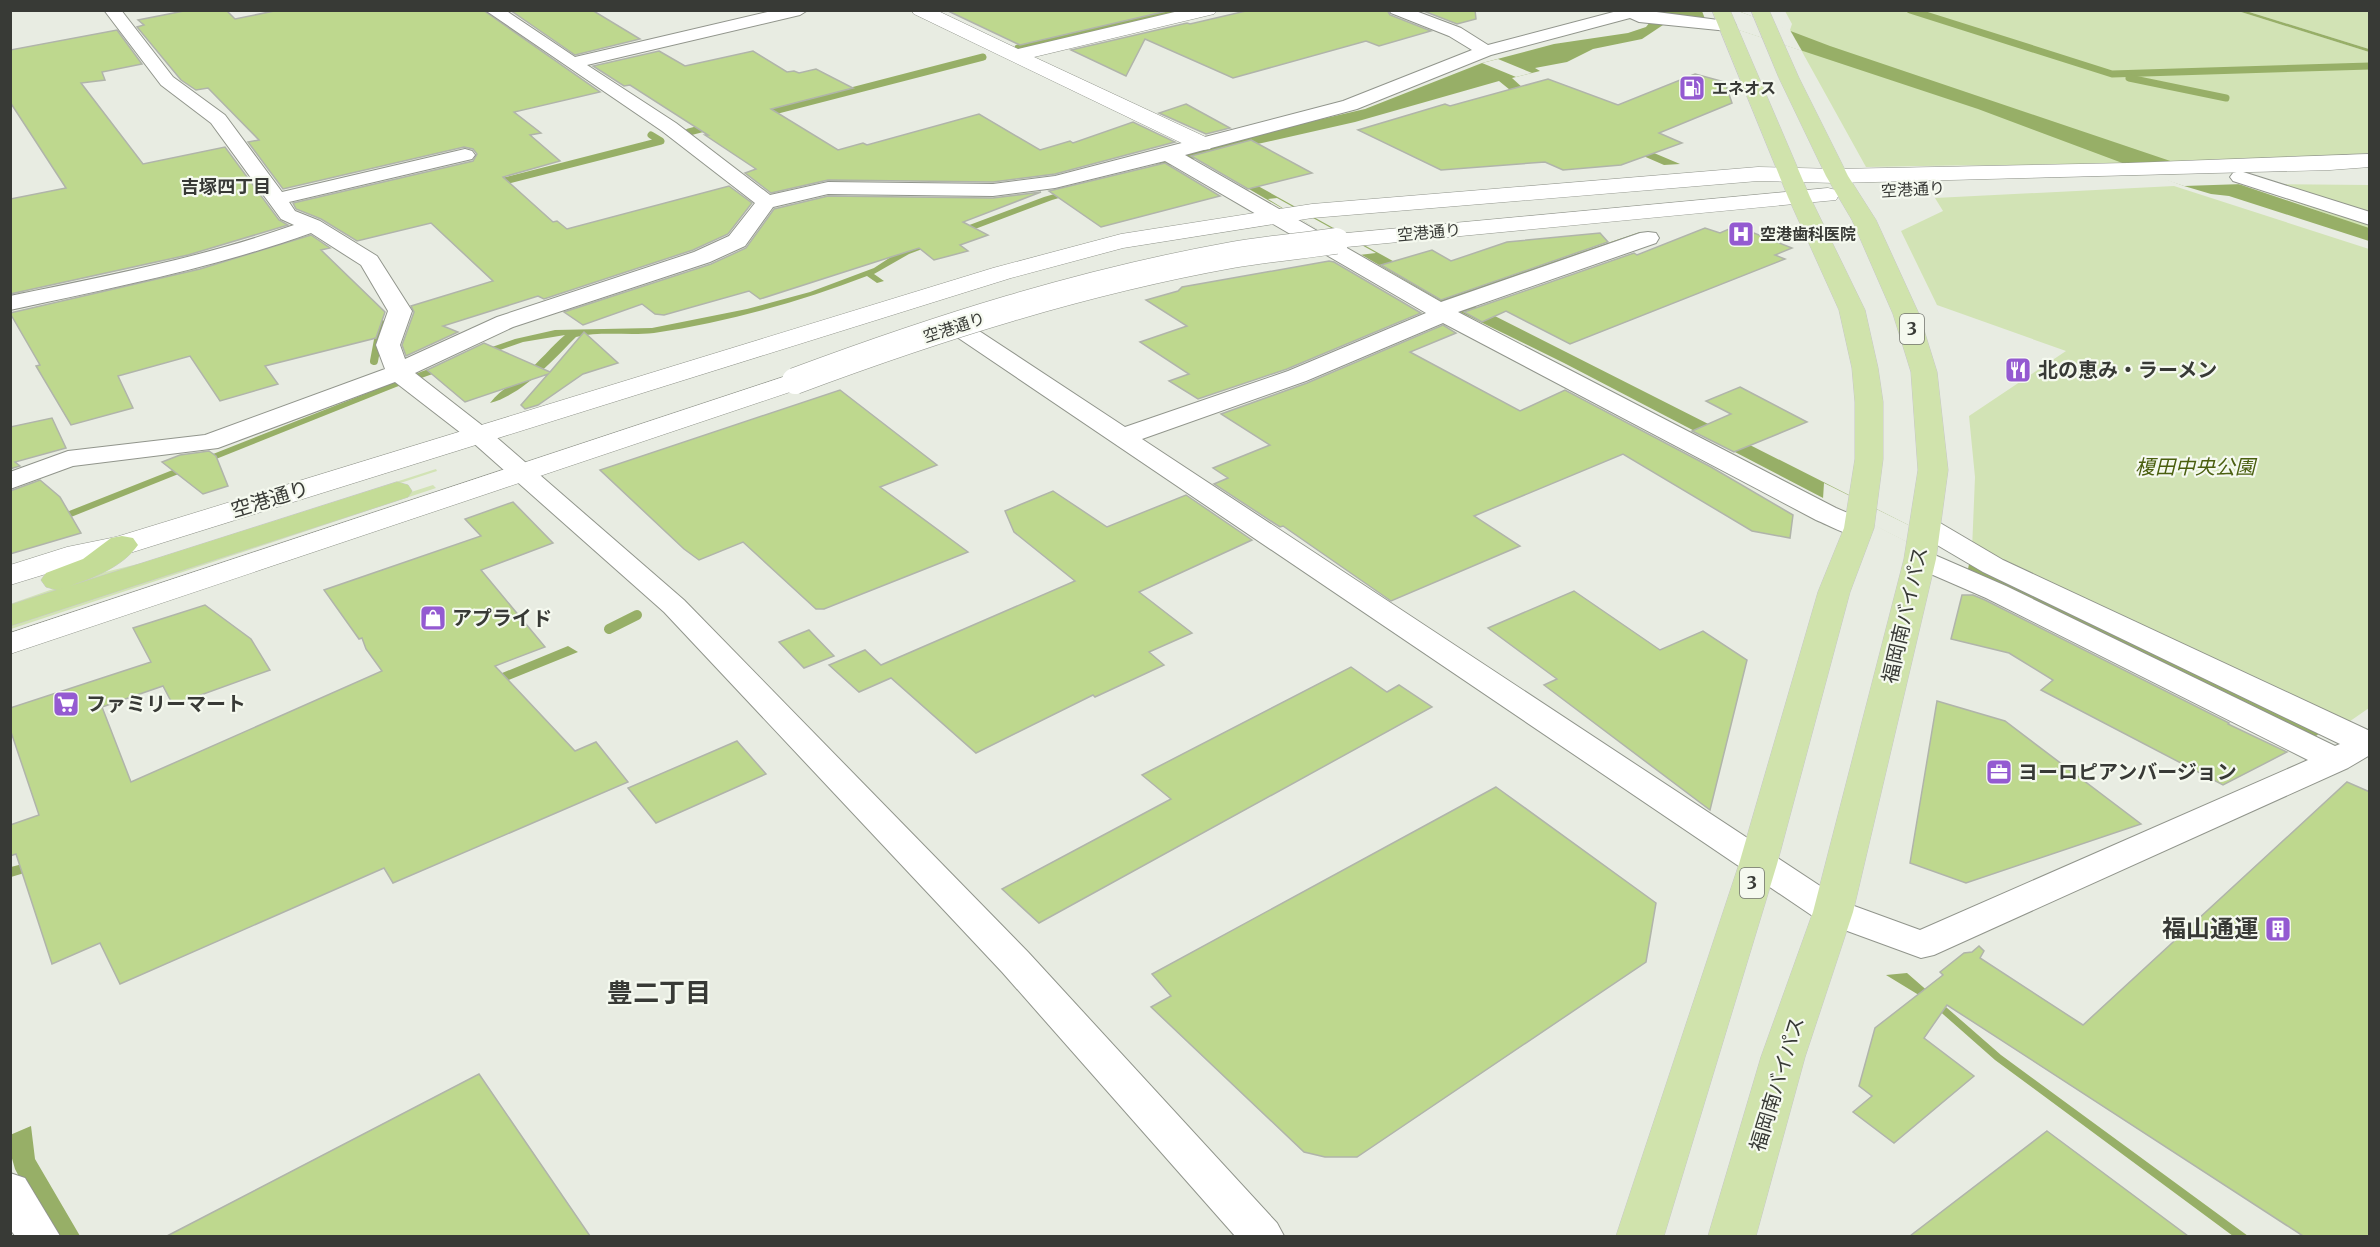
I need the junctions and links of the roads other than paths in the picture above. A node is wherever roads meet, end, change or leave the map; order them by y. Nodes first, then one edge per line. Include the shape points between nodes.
1 (111, 10) edge
2 (493, 10) edge
3 (800, 10) edge
4 (920, 10) edge
5 (1208, 10) edge
6 (1397, 10) edge
7 (1630, 12) edge
8 (1724, 18) edge
9 (1766, 24) edge
10 (1485, 51) junction
11 (1014, 56) junction
12 (571, 63) junction
13 (1202, 144) junction
14 (465, 155) dead end
15 (1175, 158) junction
16 (2370, 160) edge
17 (2370, 176) edge
18 (2240, 177) junction
19 (1842, 185) junction
20 (1796, 187) junction
21 (277, 199) junction
22 (766, 202) junction
23 (1273, 216) junction
24 (2370, 219) edge
25 (313, 225) junction
26 (1648, 237) dead end
27 (1322, 243) junction
28 (10, 303) edge
29 (1446, 311) junction
30 (956, 326) junction
31 (405, 377) junction
32 (479, 435) junction
33 (1122, 437) junction
34 (521, 472) junction
35 (10, 481) edge
36 (397, 491) joint
37 (1861, 512) junction
38 (1922, 543) junction
39 (122, 545) junction
40 (10, 576) edge
41 (10, 598) edge
42 (10, 616) edge
43 (10, 644) edge
44 (2368, 742) edge
45 (2336, 760) junction
46 (1758, 864) junction
47 (1833, 912) junction
48 (10, 1191) edge
49 (38, 1236) edge
50 (1262, 1236) edge
51 (1640, 1236) edge
52 (1732, 1236) edge

1 - 21 street via 167,81 218,119
2 - 12 street
3 - 12 street
4 - 11 street
5 - 11 street
6 - 10 street via 1455,32
7 - 8 street via 1639,17 1672,20
7 - 10 street
8 - 20 highway, 3
9 - 19 highway, 福岡南バイパス / 3
10 - 13 street via 1350,105
11 - 13 street
12 - 22 street via 669,127
13 - 15 street
14 - 21 street
15 - 22 street via 1003,189 828,188
15 - 23 street
16 - 19 street
17 - 18 street, 空港通り
18 - 19 street, 空港通り
18 - 24 street
19 - 20 street, 空港通り
19 - 38 highway, 福岡南バイパス / 3 via 1864,220 1896,287 1924,372 1933,470
20 - 23 street, 空港通り via 1758,174
20 - 27 street, 空港通り, bridge
20 - 37 highway, 3 via 1852,310 1865,368 1869,448
21 - 25 street via 288,215
22 - 31 street via 737,240 702,256 505,322
23 - 27 street
23 - 32 street, 空港通り via 1121,241 1002,273
25 - 28 street via 172,269
25 - 31 street via 369,261 400,311 388,345
26 - 29 street
27 - 29 street
27 - 30 street, 空港通り, bridge via 1234,255 1127,278 1036,300
29 - 33 street via 1297,376
29 - 37 street via 1826,514
30 - 33 street
30 - 34 street, 空港通り, bridge
31 - 32 street
31 - 35 street via 209,442 68,459
32 - 34 street
32 - 39 street, 空港通り
33 - 46 street
34 - 36 street via 503,463
34 - 43 street, 空港通り
34 - 50 street via 674,606 1015,962
36 - 42 highway
37 - 46 highway, 3 via 1834,592
38 - 44 street via 1993,566
38 - 45 street via 1996,592
38 - 47 highway, 福岡南バイパス / 3
39 - 40 street, 空港通り via 78,554
39 - 41 highway via 94,566
44 - 45 street
45 - 47 street via 1922,945
46 - 47 street
46 - 51 highway, 3
47 - 52 highway, 福岡南バイパス / 3 via 1783,1057
48 - 49 street

